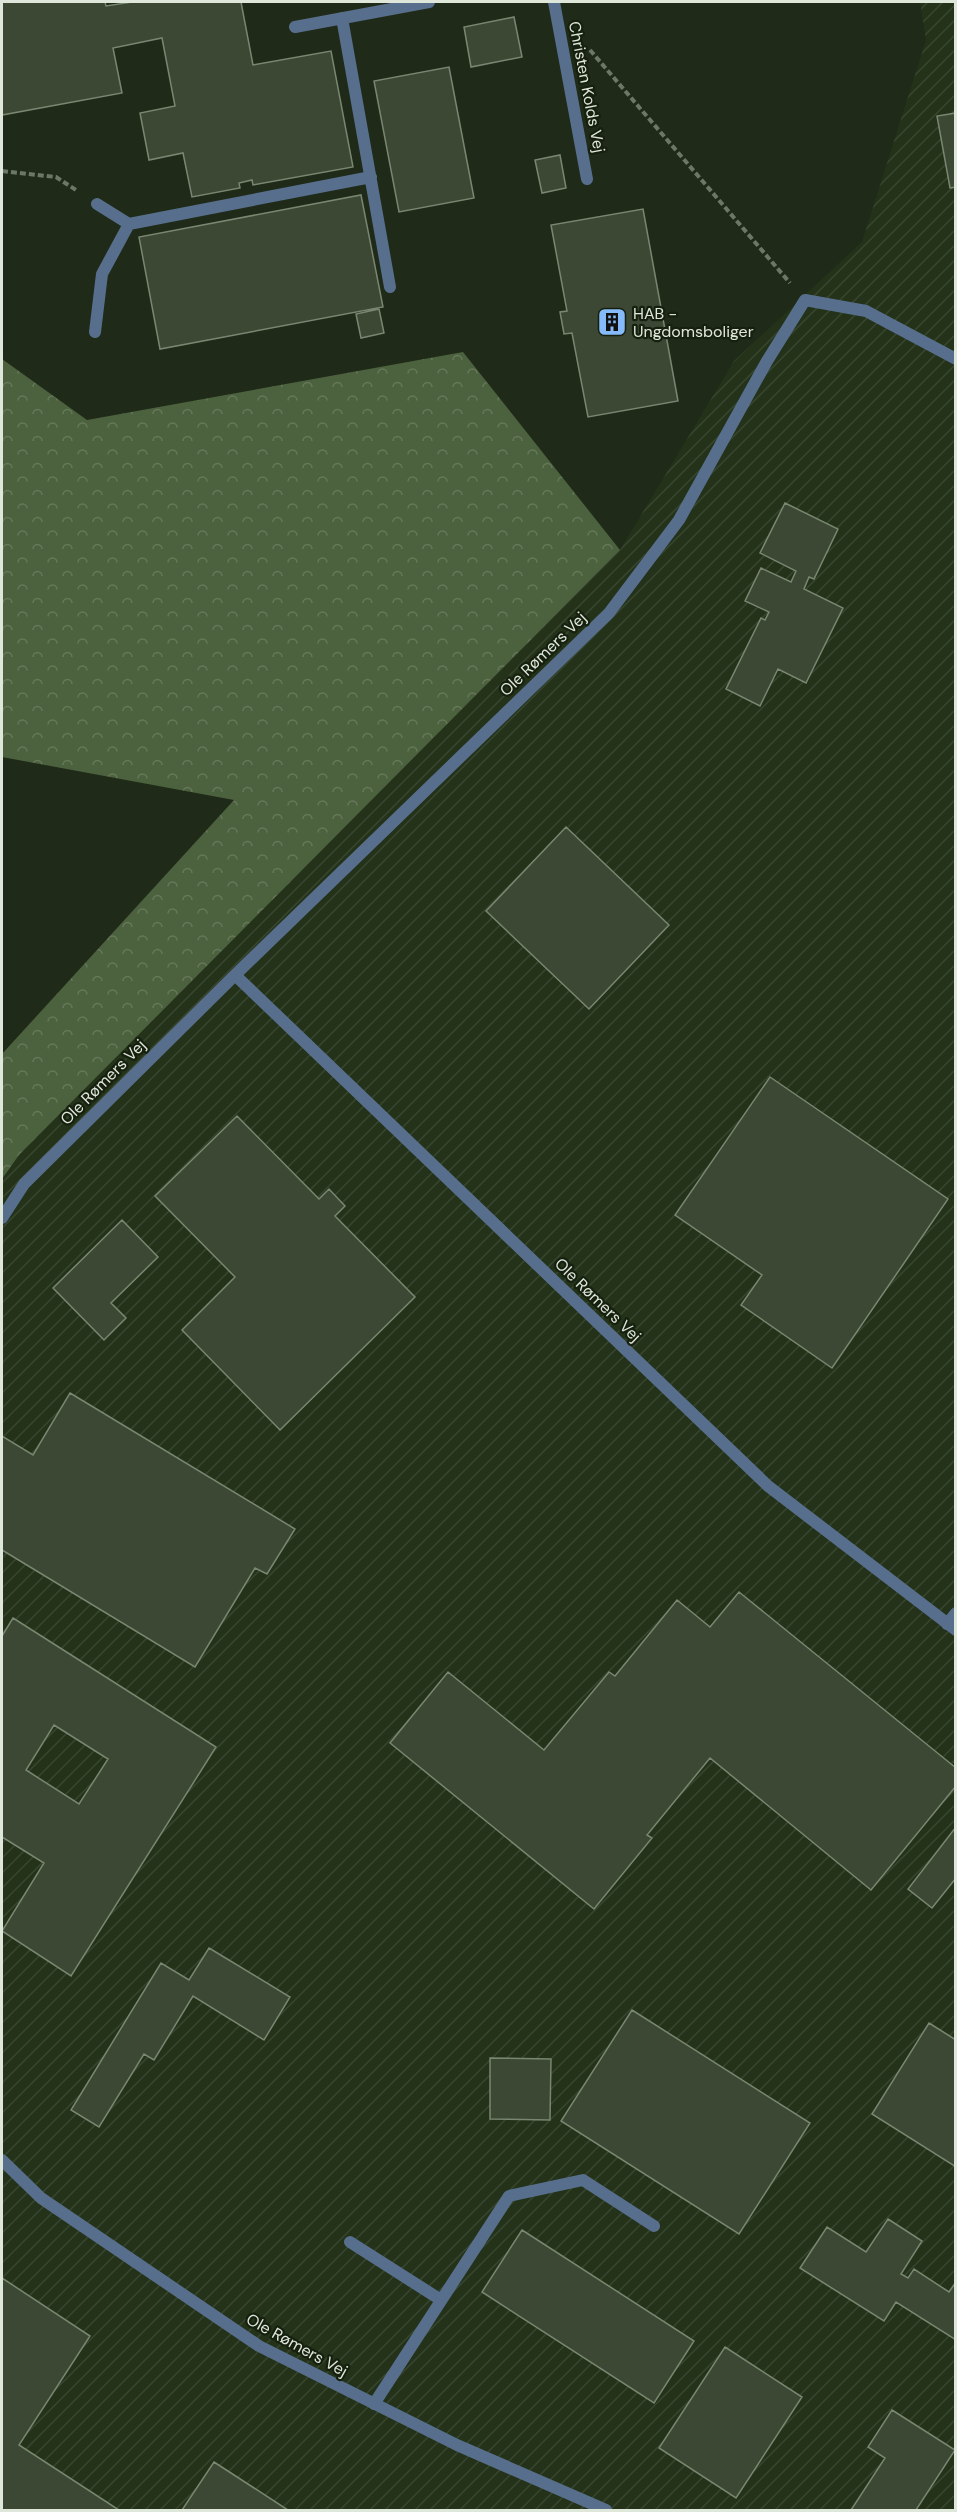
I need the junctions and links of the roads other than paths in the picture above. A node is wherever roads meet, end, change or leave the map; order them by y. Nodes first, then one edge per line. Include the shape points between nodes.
1 (429, 2) edge
2 (554, 2) edge
3 (342, 18) junction
4 (295, 27) dead end
5 (371, 177) junction
6 (587, 179) dead end
7 (97, 204) road end
8 (129, 224) junction
9 (390, 287) dead end
10 (95, 332) dead end
11 (956, 359) edge
12 (235, 975) junction
13 (2, 1218) edge
14 (956, 1613) edge
15 (951, 1627) edge
16 (2, 2160) edge
17 (654, 2226) dead end
18 (350, 2242) dead end
19 (441, 2300) junction
20 (374, 2404) junction
21 (606, 2511) edge

1 - 3 street
2 - 6 street, Christen Kolds Vej
3 - 4 street
3 - 5 street
5 - 8 street
5 - 9 street
7 - 8 street
8 - 10 street via 102,274
11 - 12 street, Ole Rømers Vej via 866,311 805,300 679,520 609,614
12 - 13 street, Ole Rømers Vej via 24,1184
12 - 15 street, Ole Rømers Vej via 768,1486
14 - 15 street
16 - 20 street, Ole Rømers Vej via 41,2198 259,2346
17 - 19 street via 583,2180 509,2196
18 - 19 street
19 - 20 street
20 - 21 street, Ole Rømers Vej

